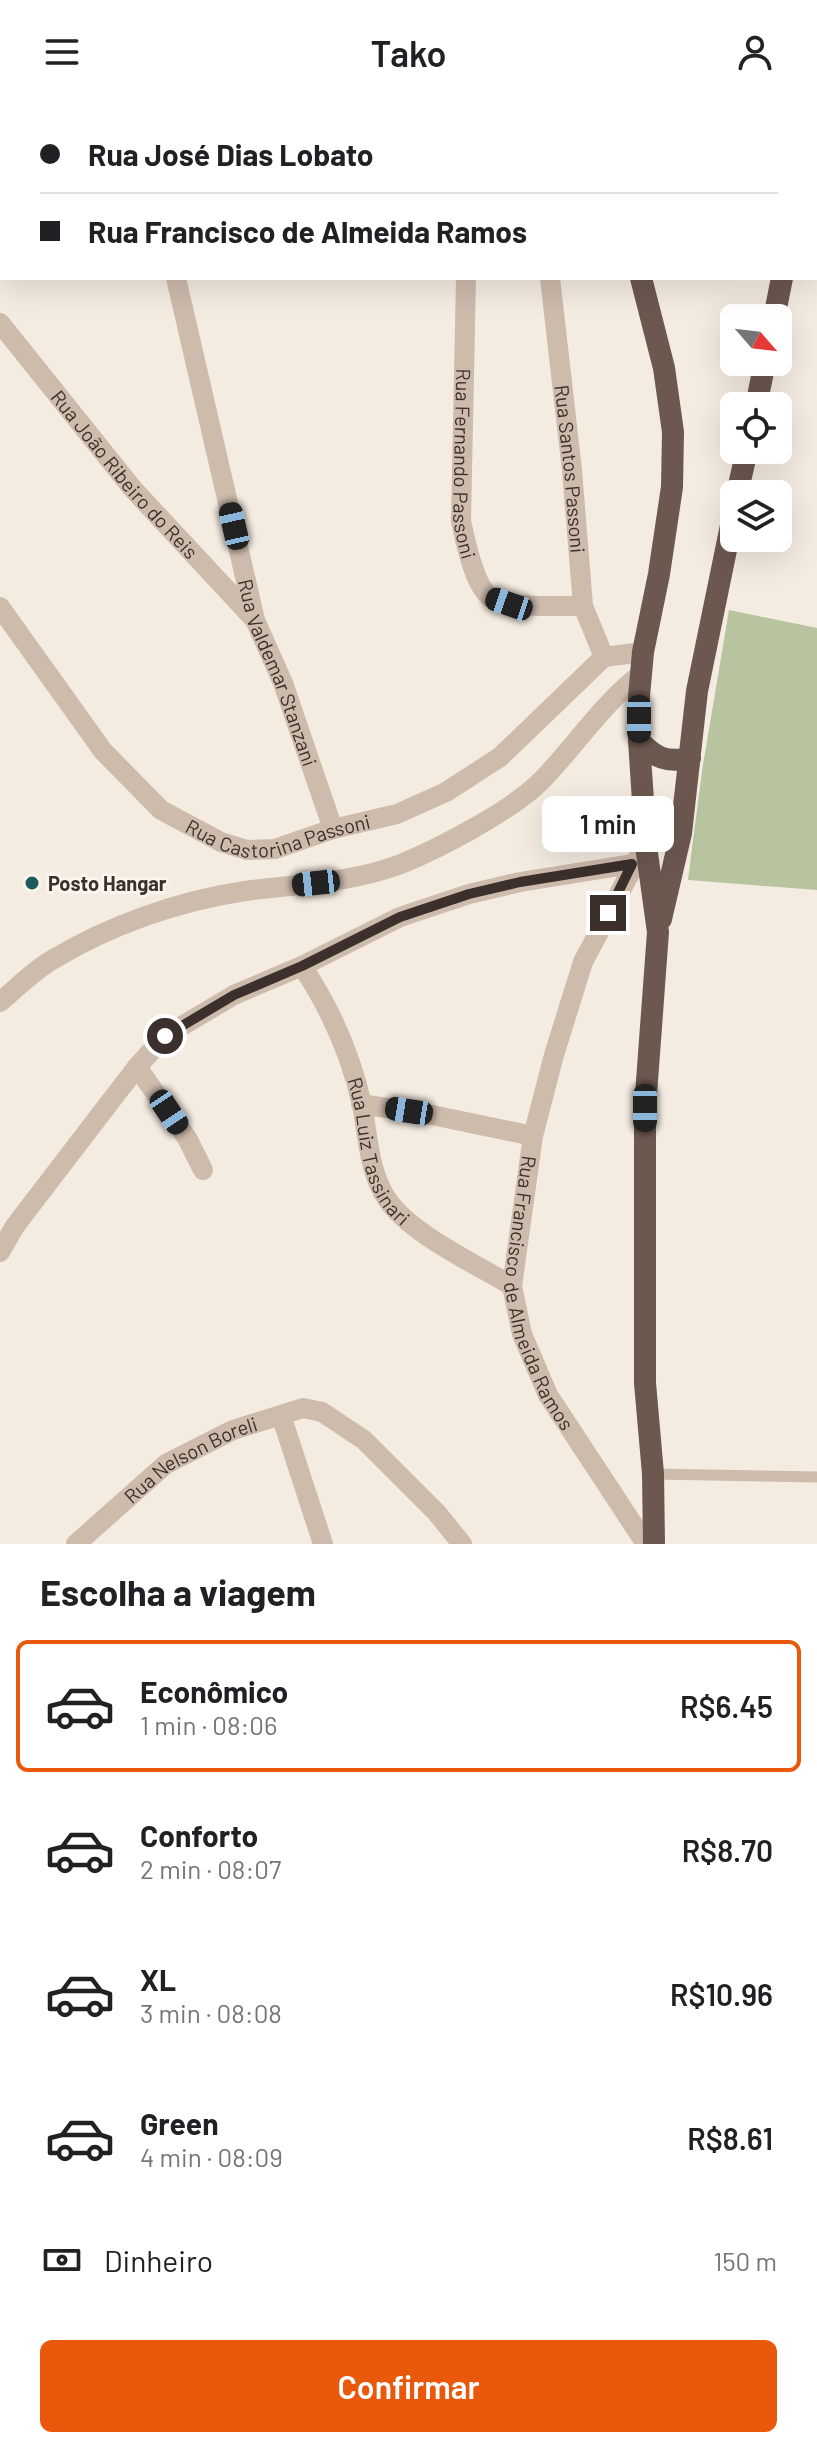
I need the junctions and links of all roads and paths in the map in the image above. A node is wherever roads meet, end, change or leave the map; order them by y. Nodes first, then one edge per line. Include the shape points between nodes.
1 (176, 280) edge
2 (466, 280) edge
3 (550, 280) edge
4 (642, 280) edge
5 (782, 280) edge
6 (777, 304) edge
7 (0, 323) edge
8 (726, 552) edge
9 (583, 606) junction
10 (0, 607) edge
11 (255, 620) junction
12 (604, 657) junction
13 (642, 663) junction
14 (639, 741) junction
15 (690, 758) junction
16 (333, 829) junction
17 (639, 855) junction
18 (658, 932) junction
19 (302, 966) junction
20 (0, 1002) edge
21 (137, 1067) junction
22 (361, 1104) junction
23 (533, 1136) junction
24 (203, 1170) dead end
25 (0, 1252) edge
26 (512, 1286) junction
27 (281, 1415) junction
28 (653, 1474) junction
29 (817, 1477) edge
30 (76, 1544) edge
31 (323, 1544) edge
32 (462, 1544) edge
33 (646, 1544) edge
34 (654, 1544) edge

1 - 11 street, Rua Valdemar Stanzani
2 - 9 street, Rua Fernando Passoni via 461,521 472,561 491,598 509,604
3 - 9 street, Rua Santos Passoni
4 - 13 highway via 664,368 673,432 672,487
5 - 6 highway
7 - 11 street, Rua João Ribeiro do Reis via 133,489
8 - 15 highway via 697,691
9 - 12 street, Rua Santos Passoni
10 - 16 street, Rua Castorina Passoni via 103,751 161,810 247,850 275,849
11 - 16 street, Rua Valdemar Stanzani via 283,683
12 - 13 street
12 - 16 street, Rua Castorina Passoni via 500,757 446,792 397,814
13 - 14 highway
13 - 20 street via 540,782 481,824 400,864 341,880 182,904 116,927 50,961
14 - 15 highway via 656,757 671,762
14 - 17 highway
15 - 18 highway via 681,833
17 - 18 highway
17 - 19 street via 469,894 400,917
17 - 23 street, Rua Francisco de Almeida Ramos via 583,962
18 - 28 highway via 645,1108 645,1383
19 - 21 street via 234,995 165,1036
19 - 22 street, Rua Luiz Tassinari via 347,1054
21 - 24 street
21 - 25 street
22 - 23 street
22 - 26 street, Rua Luiz Tassinari via 374,1173 387,1200 412,1225
23 - 26 street, Rua Francisco de Almeida Ramos
26 - 33 street, Rua Francisco de Almeida Ramos via 522,1334 548,1395
27 - 30 street, Rua Nelson Boreli via 233,1430 166,1464
27 - 31 street
27 - 32 street, Rua Nelson Boreli via 303,1408 322,1412 364,1440
28 - 29 lane
28 - 34 highway

